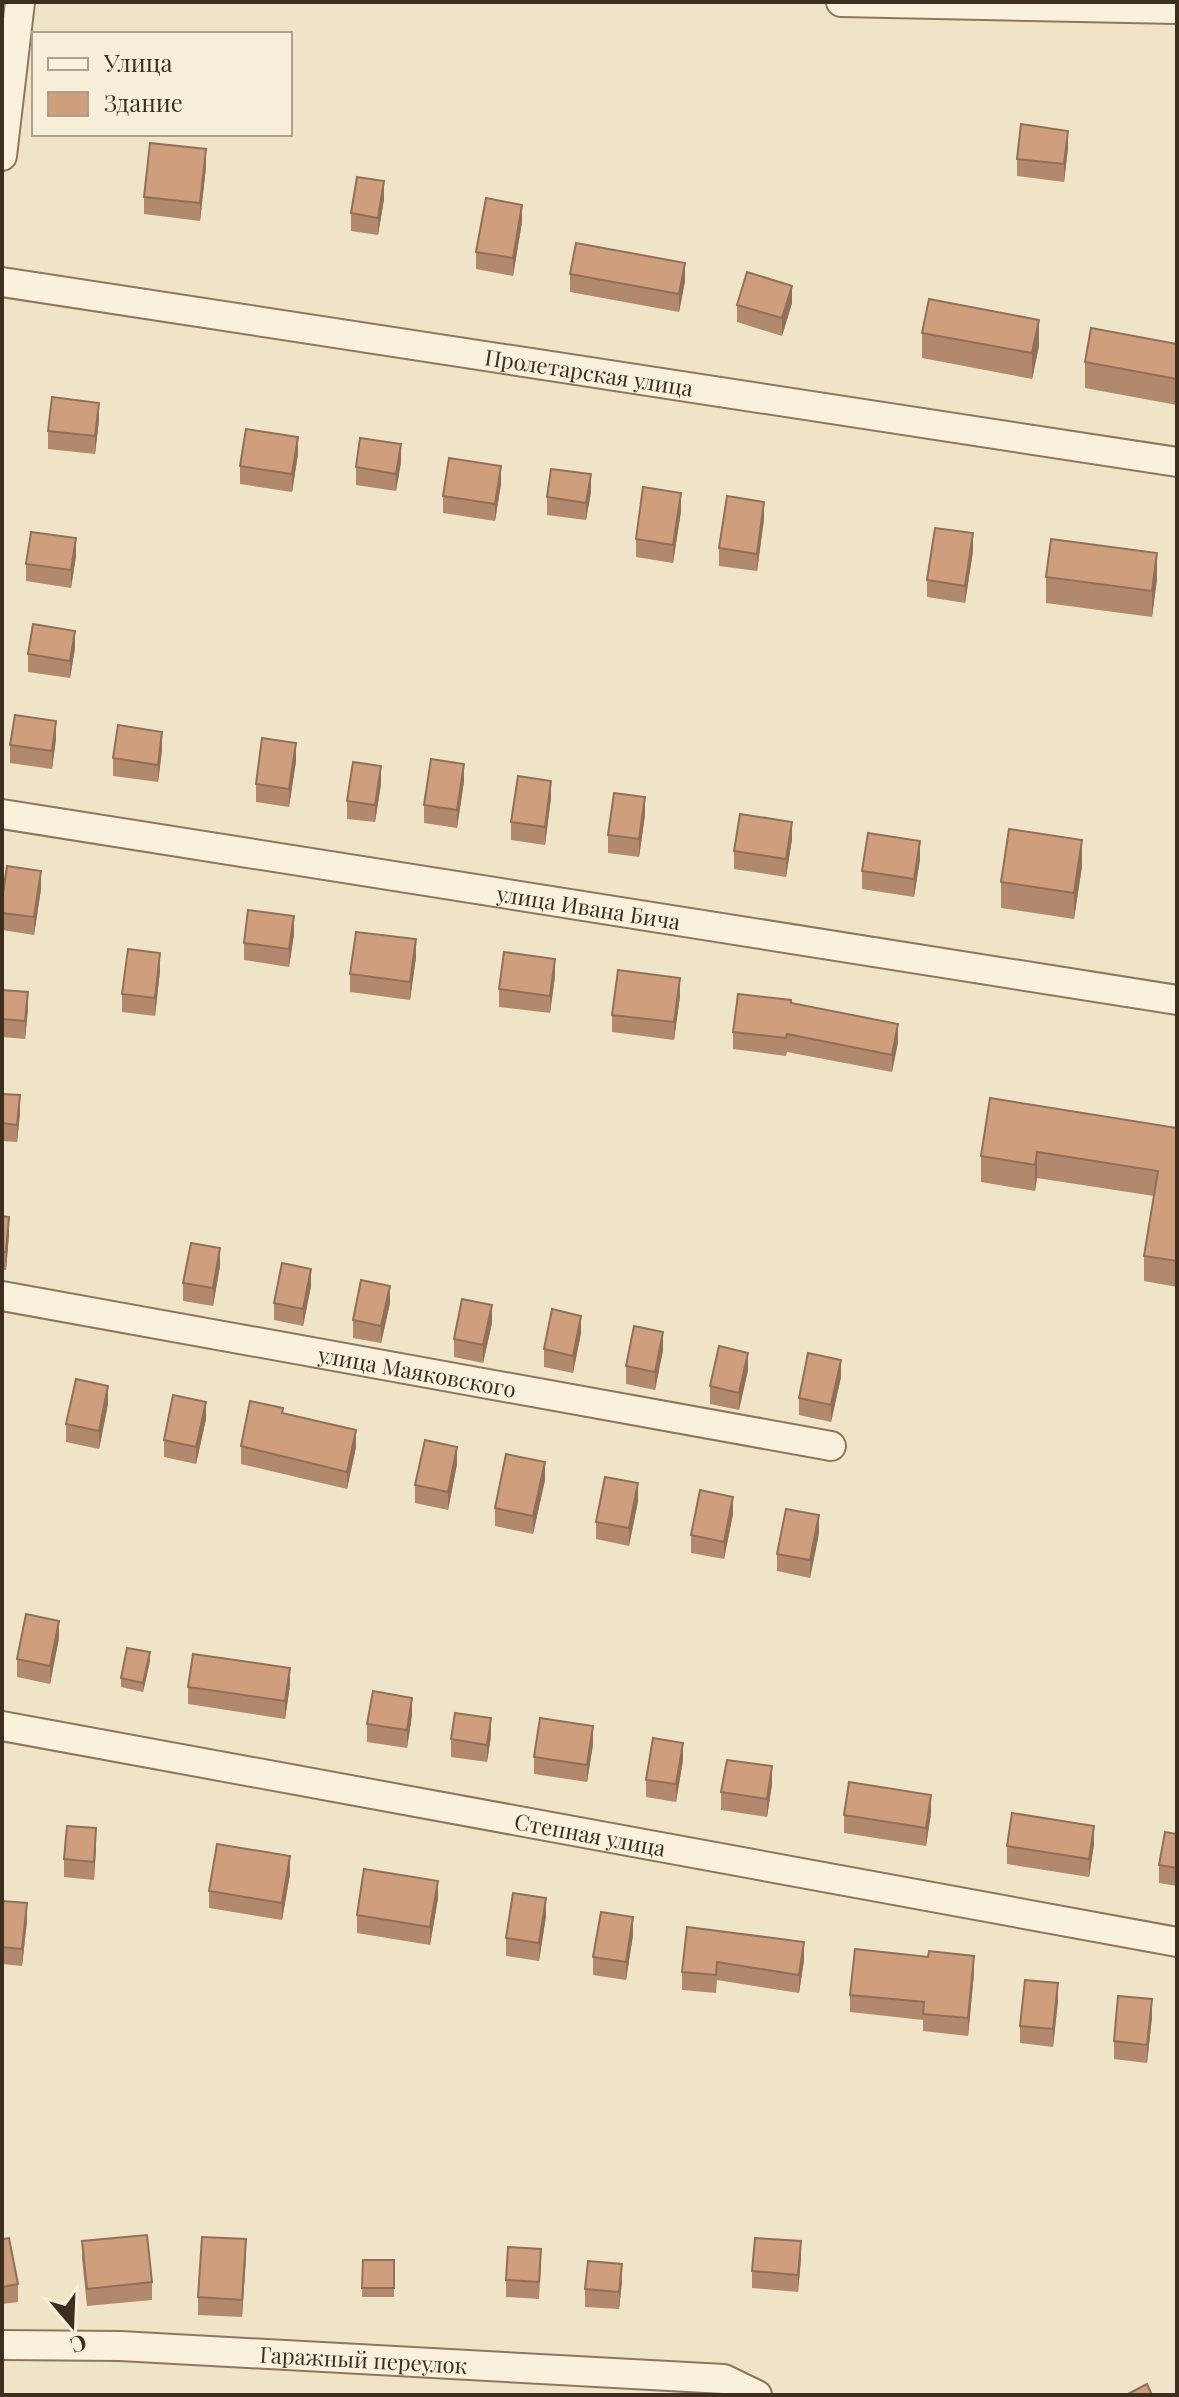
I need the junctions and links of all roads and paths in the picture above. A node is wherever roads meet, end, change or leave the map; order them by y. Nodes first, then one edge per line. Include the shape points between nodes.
1 (20, 2) edge
2 (841, 2) edge
3 (1177, 9) edge
4 (2, 156) edge
5 (2, 282) edge
6 (1177, 462) edge
7 (2, 814) edge
8 (1177, 1000) edge
9 (2, 1296) edge
10 (831, 1446) dead end
11 (2, 1726) edge
12 (1177, 1942) edge
13 (2, 2345) edge
14 (757, 2395) edge

1 - 4 street
2 - 3 street
5 - 6 street, Пролетарская улица
7 - 8 street, улица Ивана Бича
9 - 10 street, улица Маяковского
11 - 12 street, Степная улица
13 - 14 street, Гаражный переулок via 135,2347 724,2379

